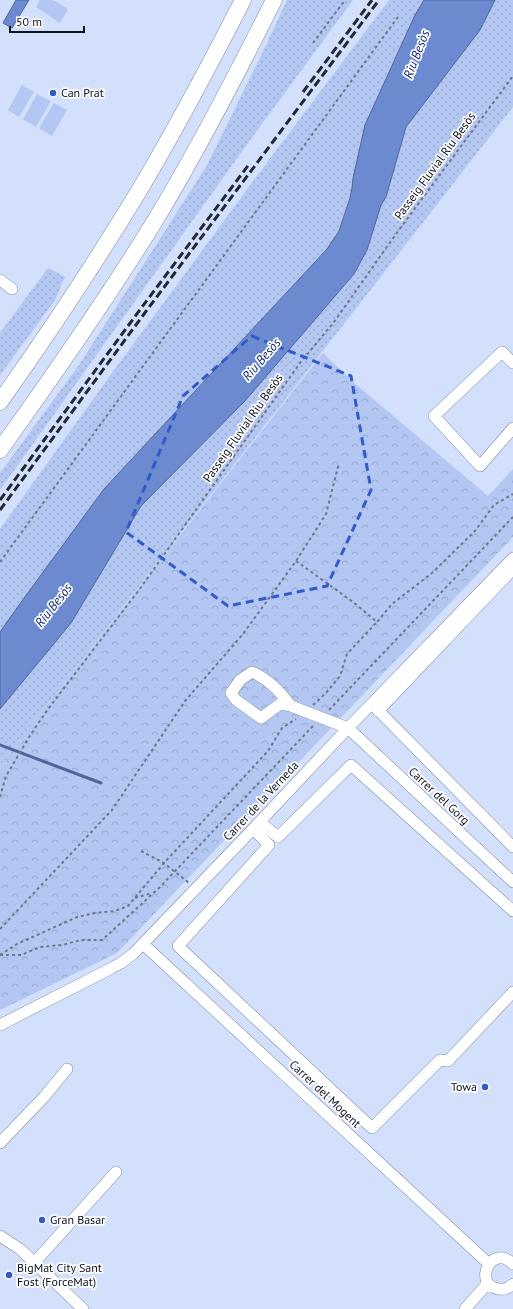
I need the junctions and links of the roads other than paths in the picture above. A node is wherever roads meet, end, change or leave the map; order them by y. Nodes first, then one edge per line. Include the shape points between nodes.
1 (243, 0) edge
2 (274, 0) edge
3 (0, 280) edge
4 (12, 289) dead end
5 (513, 363) edge
6 (0, 402) edge
7 (513, 428) edge
8 (0, 450) edge
9 (513, 558) edge
10 (513, 569) edge
11 (291, 706) junction
12 (375, 707) junction
13 (348, 728) junction
14 (257, 826) junction
15 (513, 846) edge
16 (513, 882) edge
17 (513, 912) edge
18 (143, 944) junction
19 (513, 992) edge
20 (0, 1025) edge
21 (67, 1069) dead end
22 (0, 1144) edge
23 (116, 1172) dead end
24 (0, 1236) edge
25 (34, 1263) junction
26 (513, 1263) edge
27 (489, 1264) junction
28 (488, 1283) junction
29 (512, 1286) edge
30 (83, 1309) edge
31 (465, 1309) edge

1 - 6 highway via 138,193 41,345
2 - 8 highway via 230,86 153,224 88,325
3 - 4 street
5 - 7 street via 502,352 434,416 480,466
9 - 12 street, Carrer de la Verneda
10 - 12 street
11 - 11 street via 268,681 252,672 240,680 230,693 261,718 280,704
11 - 13 street
12 - 13 street, Carrer de la Verneda
12 - 15 street
13 - 14 street, Carrer de la Verneda
13 - 16 street, Carrer del Gorg
14 - 17 street via 278,837 351,765
14 - 18 street, Carrer de la Verneda
14 - 19 street via 269,845 178,946 372,1128 440,1060 448,1061
18 - 20 street, Carrer de la Verneda via 121,963
18 - 27 street, Carrer del Mogent
21 - 22 street
23 - 25 street
24 - 25 street via 20,1249
25 - 30 street
26 - 27 street via 500,1258
27 - 28 street via 485,1275
28 - 29 street via 500,1289
28 - 31 street

